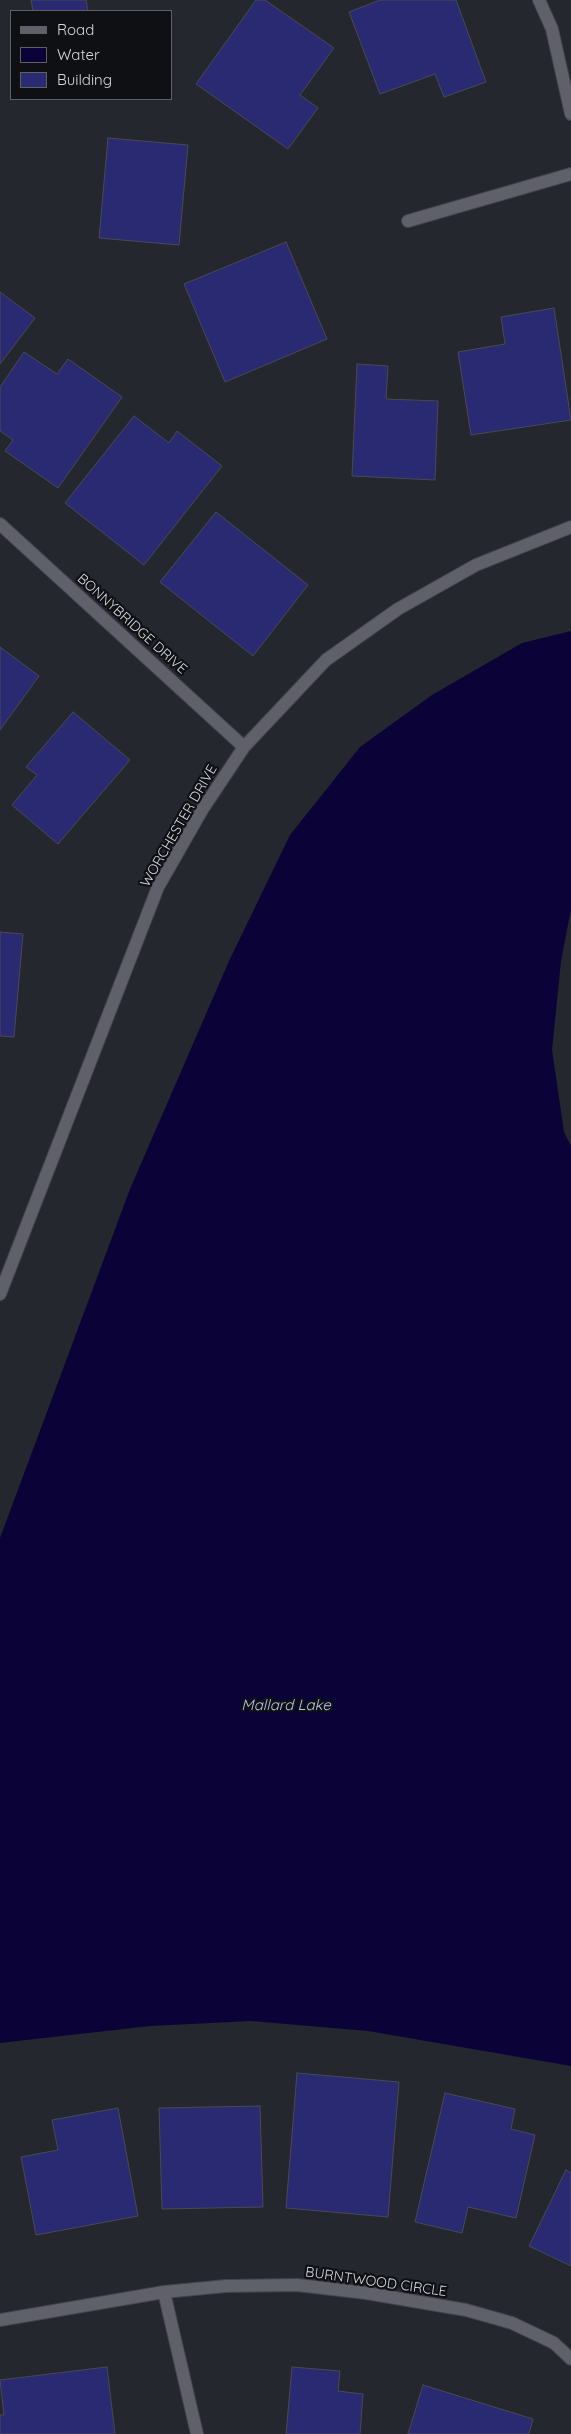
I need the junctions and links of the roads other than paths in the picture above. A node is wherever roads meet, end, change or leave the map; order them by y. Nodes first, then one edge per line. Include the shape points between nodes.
1 (539, 0) edge
2 (571, 114) edge
3 (571, 174) edge
4 (408, 221) dead end
5 (0, 524) edge
6 (571, 527) edge
7 (244, 747) junction
8 (0, 1294) edge
9 (164, 2292) junction
10 (0, 2320) edge
11 (571, 2359) edge
12 (197, 2434) edge

1 - 2 street via 552,29
3 - 4 street
5 - 7 street, BONNYBRIDGE DRIVE
6 - 7 street, WORCHESTER DRIVE via 476,565 398,609 326,660
7 - 8 street, WORCHESTER DRIVE via 202,810 158,887
9 - 10 street, BURNTWOOD CIRCLE
9 - 11 street, BURNTWOOD CIRCLE via 226,2286 297,2285 375,2294 466,2310 512,2323 554,2343
9 - 12 street

